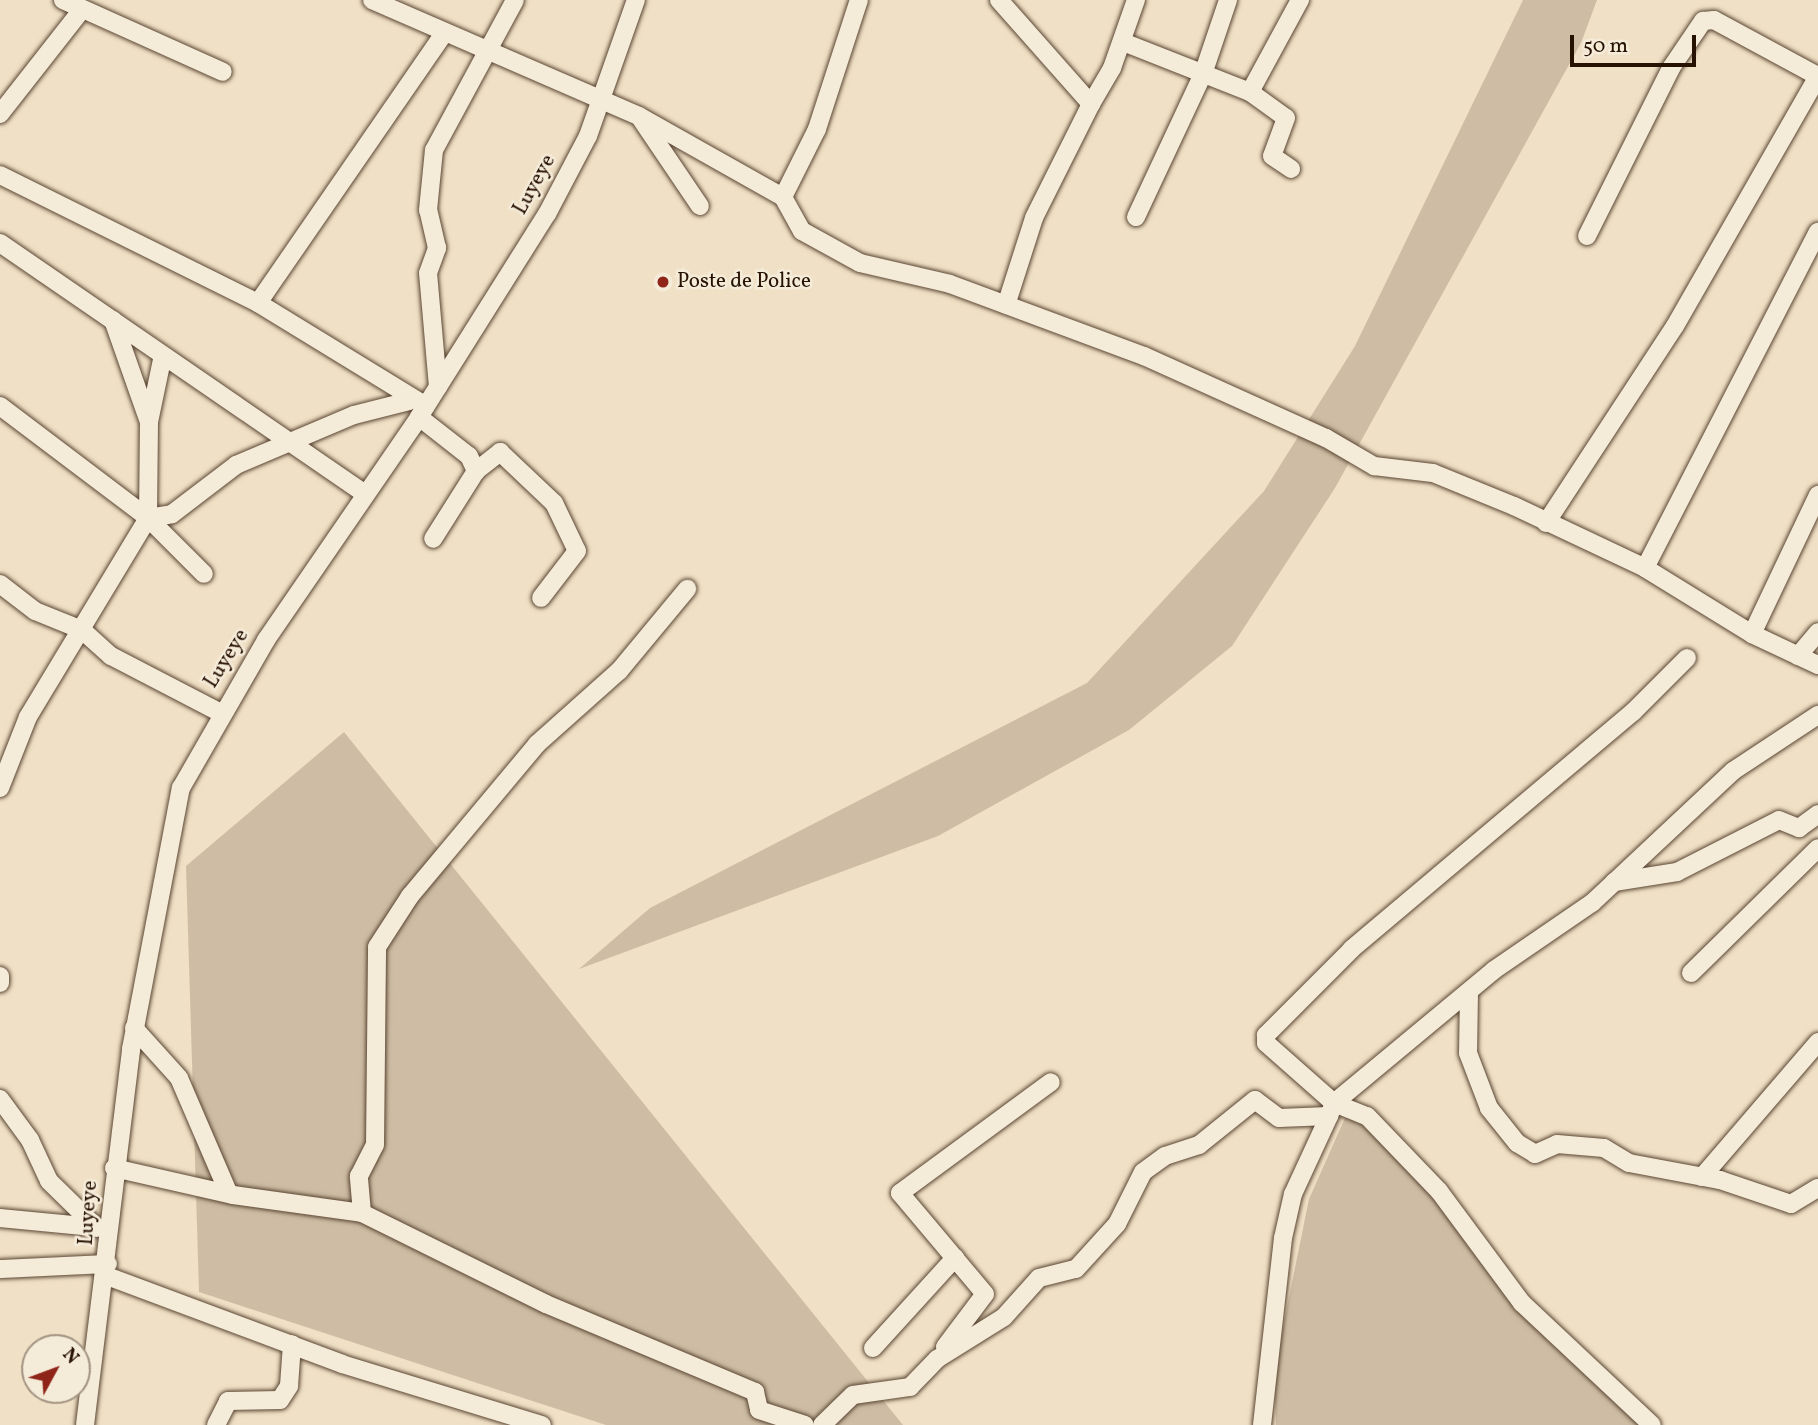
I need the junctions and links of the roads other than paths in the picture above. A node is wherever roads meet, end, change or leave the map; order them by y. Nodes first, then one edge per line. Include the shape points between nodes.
1 (63, 0) edge
2 (372, 0) edge
3 (515, 0) edge
4 (636, 0) edge
5 (859, 0) edge
6 (999, 0) edge
7 (1136, 0) edge
8 (1228, 0) edge
9 (1300, 0) edge
10 (80, 12) junction
11 (444, 33) junction
12 (1123, 42) junction
13 (486, 51) junction
14 (223, 72) dead end
15 (1203, 74) junction
16 (1816, 75) edge
17 (1250, 92) junction
18 (601, 101) junction
19 (1091, 104) junction
20 (0, 114) edge
21 (639, 116) junction
22 (1292, 169) dead end
23 (0, 174) edge
24 (783, 197) junction
25 (700, 206) dead end
26 (1136, 217) dead end
27 (1818, 232) edge
28 (1587, 236) dead end
29 (0, 243) edge
30 (258, 303) junction
31 (1006, 305) junction
32 (113, 320) junction
33 (163, 355) junction
34 (438, 387) junction
35 (0, 406) edge
36 (418, 408) junction
37 (149, 422) junction
38 (291, 443) junction
39 (476, 471) junction
40 (362, 492) junction
41 (1818, 495) edge
42 (148, 518) junction
43 (1546, 523) junction
44 (433, 538) dead end
45 (1645, 568) junction
46 (204, 574) dead end
47 (0, 584) edge
48 (687, 589) dead end
49 (541, 598) dead end
50 (82, 631) junction
51 (1818, 632) edge
52 (1752, 634) junction
53 (1798, 656) junction
54 (1687, 658) dead end
55 (1818, 665) edge
56 (221, 713) junction
57 (1818, 715) edge
58 (0, 788) edge
59 (1818, 814) edge
60 (1818, 848) edge
61 (1614, 882) junction
62 (1690, 973) dead end
63 (0, 976) edge
64 (0, 984) edge
65 (1468, 992) junction
66 (134, 1028) junction
67 (1818, 1042) edge
68 (1051, 1082) dead end
69 (0, 1099) edge
70 (1331, 1110) junction
71 (114, 1168) junction
72 (1702, 1177) junction
73 (1818, 1188) edge
74 (229, 1194) junction
75 (362, 1213) junction
76 (0, 1218) edge
77 (104, 1230) junction
78 (955, 1258) junction
79 (0, 1269) edge
80 (107, 1270) junction
81 (292, 1344) junction
82 (873, 1348) dead end
83 (937, 1359) junction
84 (85, 1425) edge
85 (216, 1425) edge
86 (542, 1425) edge
87 (805, 1425) edge
88 (822, 1425) edge
89 (1262, 1425) edge
90 (1652, 1425) edge

1 - 10 street
2 - 11 street
3 - 13 street
4 - 18 street, Luyeye
5 - 24 street via 817,129
6 - 19 street
7 - 12 street
8 - 15 street
9 - 17 street
10 - 14 street
10 - 20 street
11 - 13 street
11 - 30 street
12 - 15 street
12 - 19 street
13 - 18 street
13 - 34 street via 433,150 428,211 437,248 428,273
15 - 17 street
15 - 26 street
16 - 28 street via 1714,20 1703,21 1671,68
16 - 43 street via 1675,326
17 - 22 street via 1286,118 1272,156
18 - 21 street
18 - 34 street, Luyeye via 547,214
19 - 31 street via 1034,218
21 - 24 street
21 - 25 street
23 - 30 street
24 - 31 street via 802,231 860,263
27 - 45 street
29 - 32 street
30 - 36 street via 370,369
31 - 43 street via 1208,384 1374,466 1433,473
32 - 33 street
32 - 37 street
33 - 37 street
33 - 38 street
34 - 36 street, Luyeye
35 - 42 street
36 - 38 street via 354,415
36 - 39 street via 469,456
36 - 40 street, Luyeye
37 - 42 street
38 - 40 street
38 - 42 street via 236,465 172,514
39 - 44 street
39 - 49 street via 500,452 554,503 577,551
40 - 56 street, Luyeye
41 - 52 street
42 - 46 street
42 - 50 street
43 - 45 street
45 - 52 street
47 - 50 street via 36,611
48 - 75 street via 619,671 537,744 410,896 377,947 375,1145 359,1176
50 - 56 street via 111,656
50 - 58 street via 28,717
51 - 53 street
52 - 53 street
53 - 55 street
54 - 70 street via 1633,712 1418,888 1266,1035 1266,1044
56 - 66 street, Luyeye via 181,788
57 - 61 street via 1732,771
59 - 61 street via 1799,828 1779,820 1677,872
60 - 62 street
61 - 65 street
63 - 64 street
65 - 70 street
65 - 72 street via 1468,1053 1489,1108 1517,1143 1535,1154 1557,1144 1604,1148 1629,1163
66 - 71 street, Luyeye
66 - 74 street via 179,1078
67 - 72 street
68 - 78 street via 900,1193
69 - 77 street via 30,1140 49,1181
70 - 83 street via 1279,1118 1255,1100 1199,1145 1165,1156 1143,1172 1117,1224 1081,1265 1039,1278 1004,1317
70 - 89 street via 1293,1194 1283,1238
70 - 90 street via 1363,1113 1396,1144 1522,1303
71 - 74 street
71 - 77 street, Luyeye
72 - 73 street via 1791,1204
74 - 75 street
75 - 87 street via 545,1304 755,1392 759,1410
76 - 77 street
77 - 80 street, Luyeye
78 - 82 street
78 - 83 street via 986,1298
79 - 80 street
80 - 81 street
80 - 84 street, Luyeye
81 - 85 street via 289,1386 280,1400 228,1401
81 - 86 street
83 - 88 street via 910,1387 853,1395

